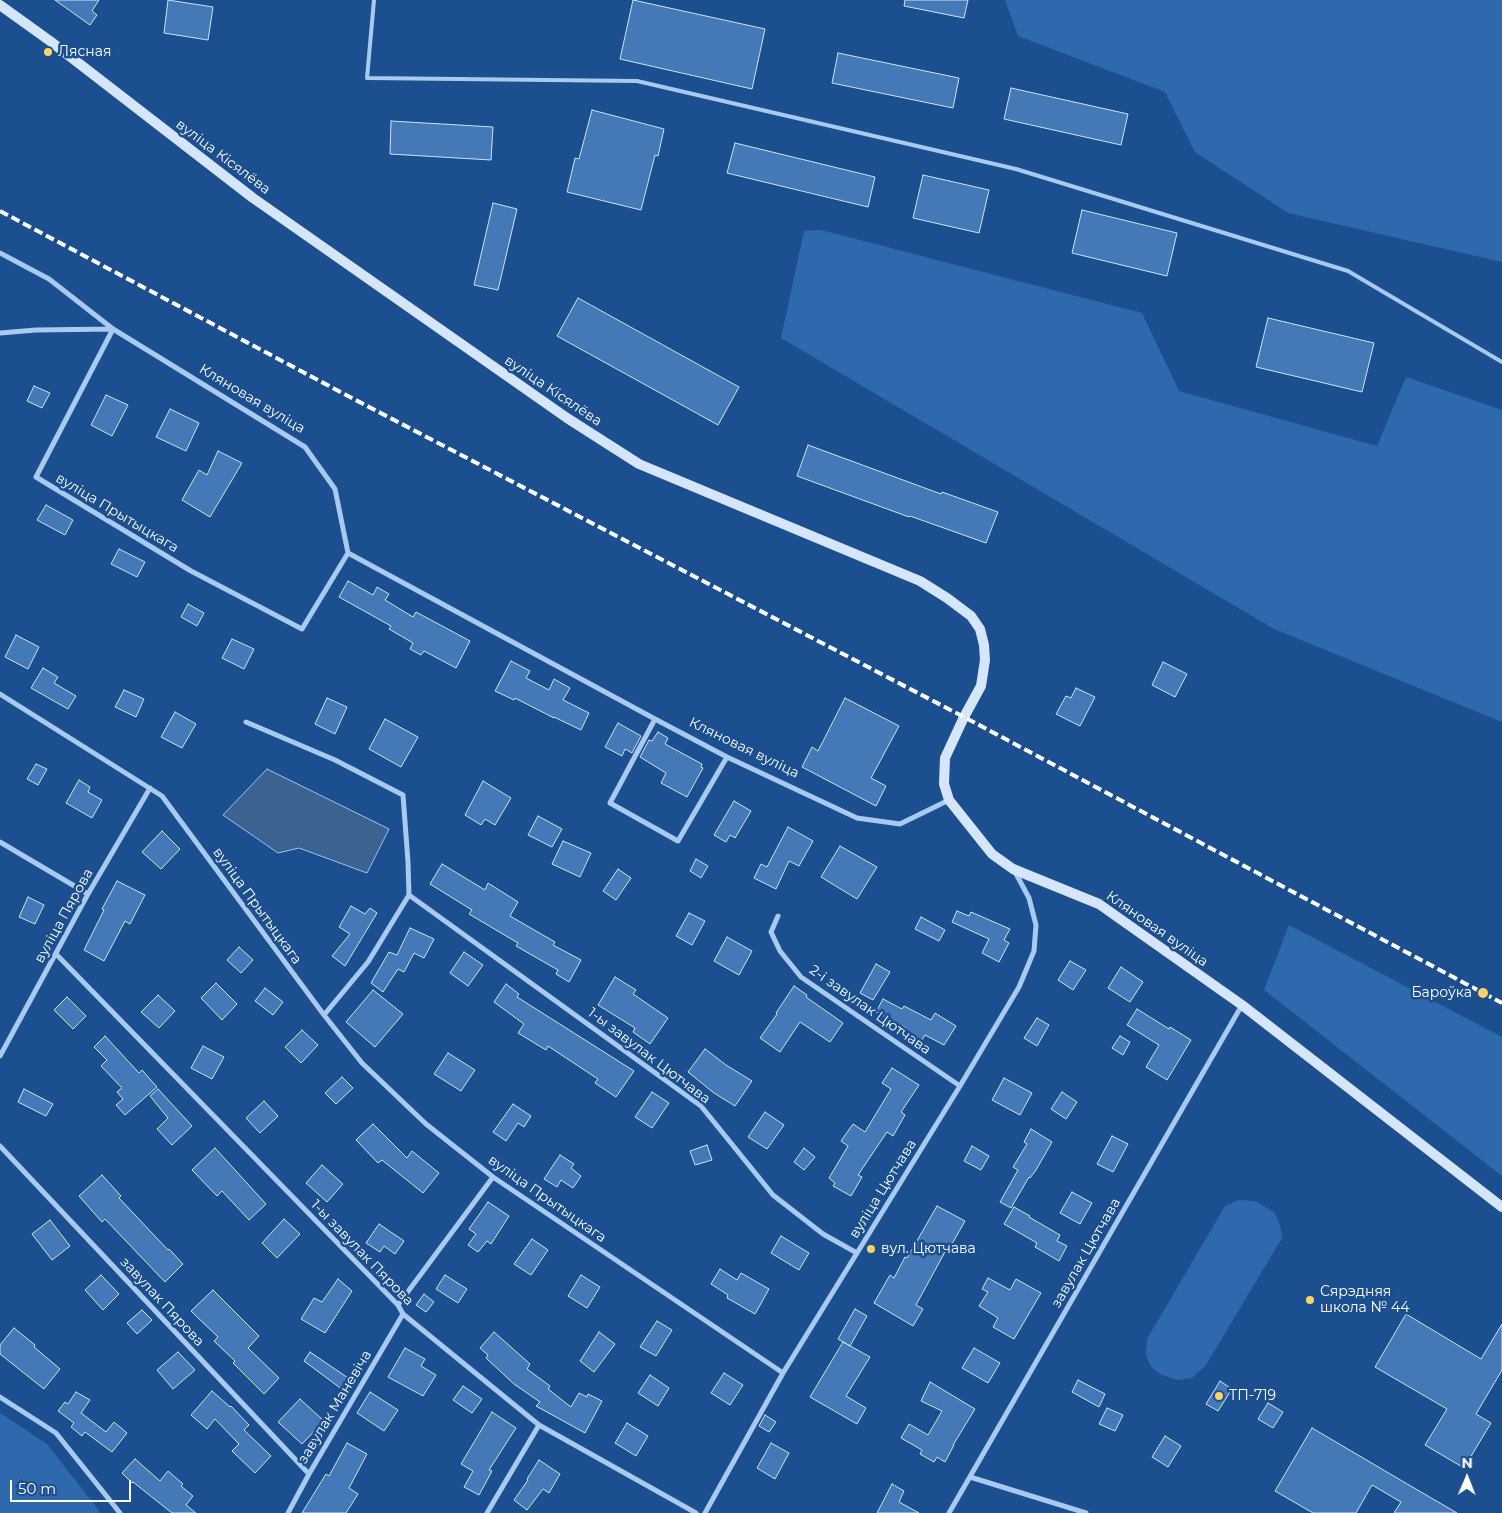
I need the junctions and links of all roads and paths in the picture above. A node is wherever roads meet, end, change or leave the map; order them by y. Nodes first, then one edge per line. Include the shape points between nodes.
1 (374, 0) edge
2 (0, 5) edge
3 (0, 253) edge
4 (113, 329) junction
5 (0, 333) edge
6 (1502, 362) edge
7 (348, 553) junction
8 (0, 694) edge
9 (655, 719) junction
10 (246, 722) dead end
11 (727, 757) junction
12 (150, 788) junction
13 (949, 800) junction
14 (0, 842) edge
15 (1014, 869) junction
16 (88, 894) junction
17 (409, 895) junction
18 (778, 916) dead end
19 (56, 954) junction
20 (1242, 1005) junction
21 (324, 1015) junction
22 (0, 1056) edge
23 (960, 1086) junction
24 (0, 1146) edge
25 (493, 1177) junction
26 (1502, 1207) edge
27 (857, 1253) junction
28 (398, 1306) junction
29 (403, 1314) junction
30 (783, 1373) junction
31 (0, 1397) edge
32 (539, 1425) junction
33 (308, 1474) junction
34 (970, 1477) junction
35 (120, 1513) edge
36 (288, 1513) edge
37 (487, 1513) edge
38 (696, 1513) edge
39 (705, 1513) edge
40 (949, 1513) edge
41 (1086, 1513) edge

1 - 6 lane via 367,78 637,81 1016,169 1348,271
2 - 13 street, вуліца Кісялёва via 253,198 567,418 639,464 920,581 971,616 980,629 985,660 981,686 945,758 944,784
3 - 4 street, Кляновая вуліца via 49,279
4 - 5 street
4 - 7 street, Кляновая вуліца via 305,447 335,489
4 - 7 street, вуліца Прытыцкага via 36,477 191,571 302,629
7 - 9 street, Кляновая вуліца
8 - 12 street, вуліца Прытыцкага
9 - 11 street, Кляновая вуліца
9 - 11 street via 610,803 678,841
10 - 17 street via 335,760 403,795
11 - 13 street, Кляновая вуліца via 857,818 900,824
12 - 16 street, вуліца Пярова
12 - 21 street, вуліца Прытыцкага via 162,796
13 - 15 street, Кляновая вуліца via 992,854
14 - 16 street
15 - 20 street, Кляновая вуліца via 1099,904
15 - 23 street, вуліца Цютчава via 1036,925 1034,951 1019,987
16 - 19 street, вуліца Пярова
17 - 21 street via 368,962
17 - 27 street, 1-ы завулак Цютчава via 701,1106 773,1195 824,1234
18 - 23 street, 2-і завулак Цютчава via 771,932 801,977
19 - 22 street, вуліца Пярова
19 - 28 street, 1-ы завулак Пярова
20 - 26 street, Кляновая вуліца
20 - 34 street, завулак Цютчава
21 - 25 street, вуліца Прытыцкага via 362,1063 426,1124
23 - 27 street, вуліца Цютчава
24 - 33 street, завулак Пярова
25 - 28 street
25 - 30 street, вуліца Прытыцкага
27 - 30 street, вуліца Цютчава
28 - 29 street, 1-ы завулак Пярова
29 - 32 street, 1-ы завулак Пярова
29 - 33 street, завулак Маневіча
30 - 39 street, вуліца Цютчава
31 - 35 street via 56,1432
32 - 37 street
32 - 38 street, 1-ы завулак Пярова
33 - 36 street, завулак Маневіча
34 - 40 street, завулак Цютчава
34 - 41 street

